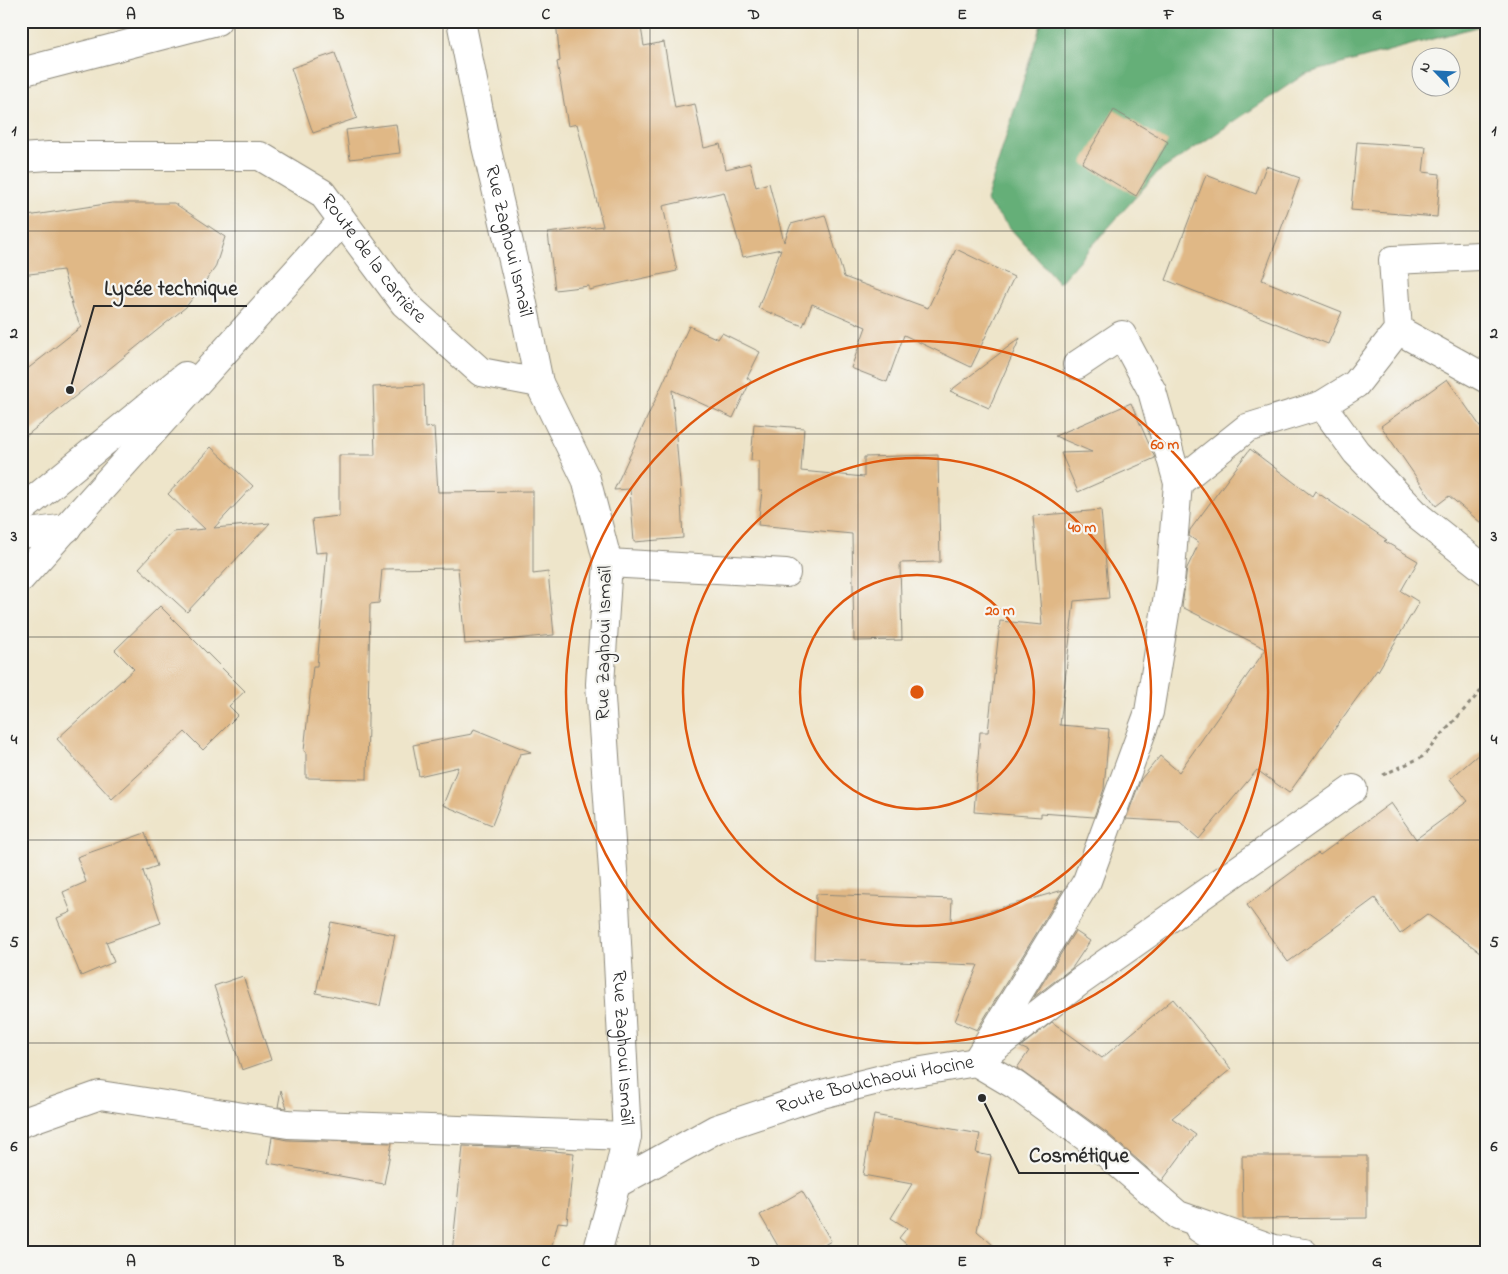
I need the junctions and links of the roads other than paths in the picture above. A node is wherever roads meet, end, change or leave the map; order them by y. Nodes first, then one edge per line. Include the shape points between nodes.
1 (217, 21) edge
2 (461, 21) edge
3 (21, 72) edge
4 (21, 158) edge
5 (342, 221) junction
6 (1480, 256) dead end
7 (252, 322) junction
8 (1398, 330) junction
9 (1078, 365) dead end
10 (1487, 379) edge
11 (539, 383) junction
12 (1322, 405) junction
13 (1178, 482) junction
14 (21, 510) edge
15 (67, 528) junction
16 (21, 534) edge
17 (608, 563) junction
18 (1487, 571) edge
19 (786, 573) dead end
20 (21, 578) edge
21 (1353, 789) road end
22 (976, 1062) junction
23 (21, 1123) edge
24 (627, 1136) junction
25 (616, 1184) junction
26 (1178, 1214) junction
27 (597, 1253) edge
28 (1237, 1253) edge
29 (1304, 1253) edge

1 - 3 street
2 - 11 street, Rue Zaghoui Ismaïl
4 - 5 street, Route de la carrière via 260,156 322,193
5 - 7 street
5 - 11 street, Route de la carrière via 404,303 481,372
6 - 8 street via 1393,260
7 - 14 street
7 - 15 street
8 - 10 street
8 - 12 street via 1356,384
9 - 13 street via 1122,335 1152,392
11 - 17 street, Rue Zaghoui Ismaïl via 586,479
12 - 13 street via 1247,428
12 - 18 street via 1356,452 1419,517
13 - 22 street via 1170,584 1149,712 1087,881
15 - 16 street
15 - 20 street
17 - 19 street
17 - 24 street, Rue Zaghoui Ismaïl via 600,684
21 - 22 street via 1079,982
22 - 25 street, Route Bouchaoui Hocine via 898,1075 818,1095 716,1129
22 - 26 street, Route Bouchaoui Hocine via 1015,1084 1098,1146
23 - 24 street via 100,1095 288,1124
24 - 25 street, Rue Zaghoui Ismaïl
25 - 27 street, Rue Zaghoui Ismaïl
26 - 28 street
26 - 29 street, Route Bouchaoui Hocine via 1274,1248

